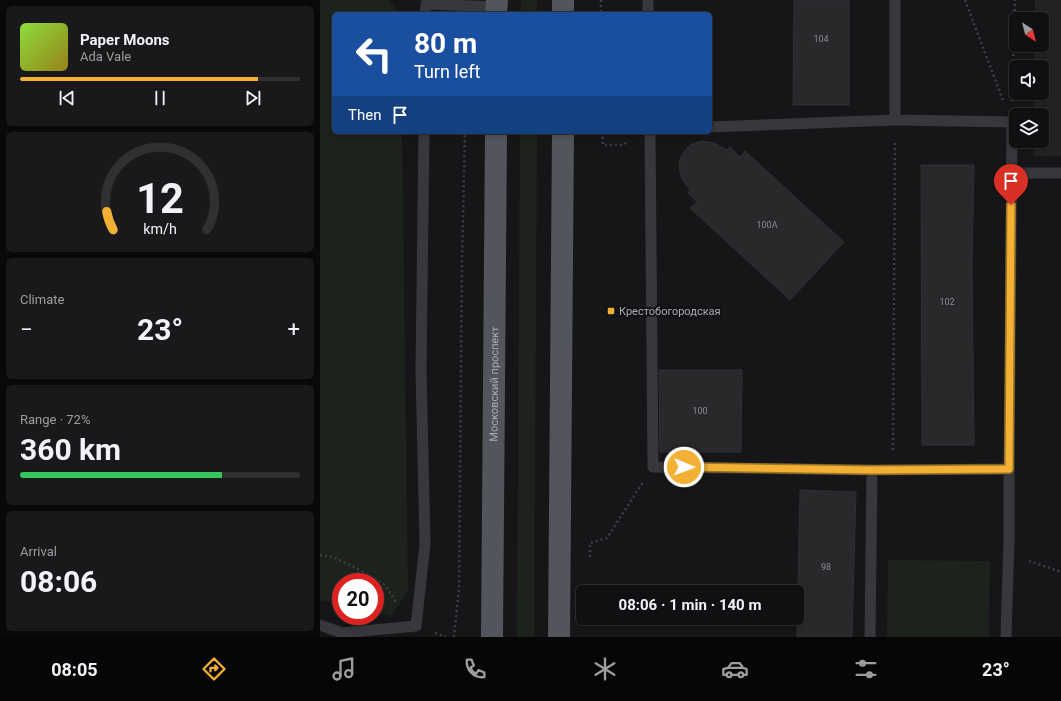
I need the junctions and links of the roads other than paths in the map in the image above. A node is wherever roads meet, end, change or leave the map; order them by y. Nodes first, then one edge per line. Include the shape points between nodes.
1 (563, 0) edge
2 (648, 0) edge
3 (895, 0) edge
4 (425, 6) edge
5 (497, 7) edge
6 (563, 12) edge
7 (648, 12) edge
8 (895, 120) junction
9 (712, 127) edge
10 (424, 134) edge
11 (496, 134) edge
12 (563, 134) edge
13 (650, 134) edge
14 (1011, 173) junction
15 (1061, 173) edge
16 (1009, 469) junction
17 (872, 470) junction
18 (320, 625) edge
19 (492, 637) edge
20 (559, 637) edge
21 (870, 637) edge
22 (1006, 637) edge

1 - 6 main road
2 - 7 lane
3 - 8 lane
4 - 5 lane
8 - 9 lane
8 - 14 lane via 1012,122
10 - 18 lane via 421,370 425,544 416,626 342,633
11 - 19 main road, Московский проспект
12 - 20 main road
13 - 17 lane via 653,467
14 - 15 lane
14 - 16 lane
16 - 17 lane
16 - 22 lane
17 - 21 lane

